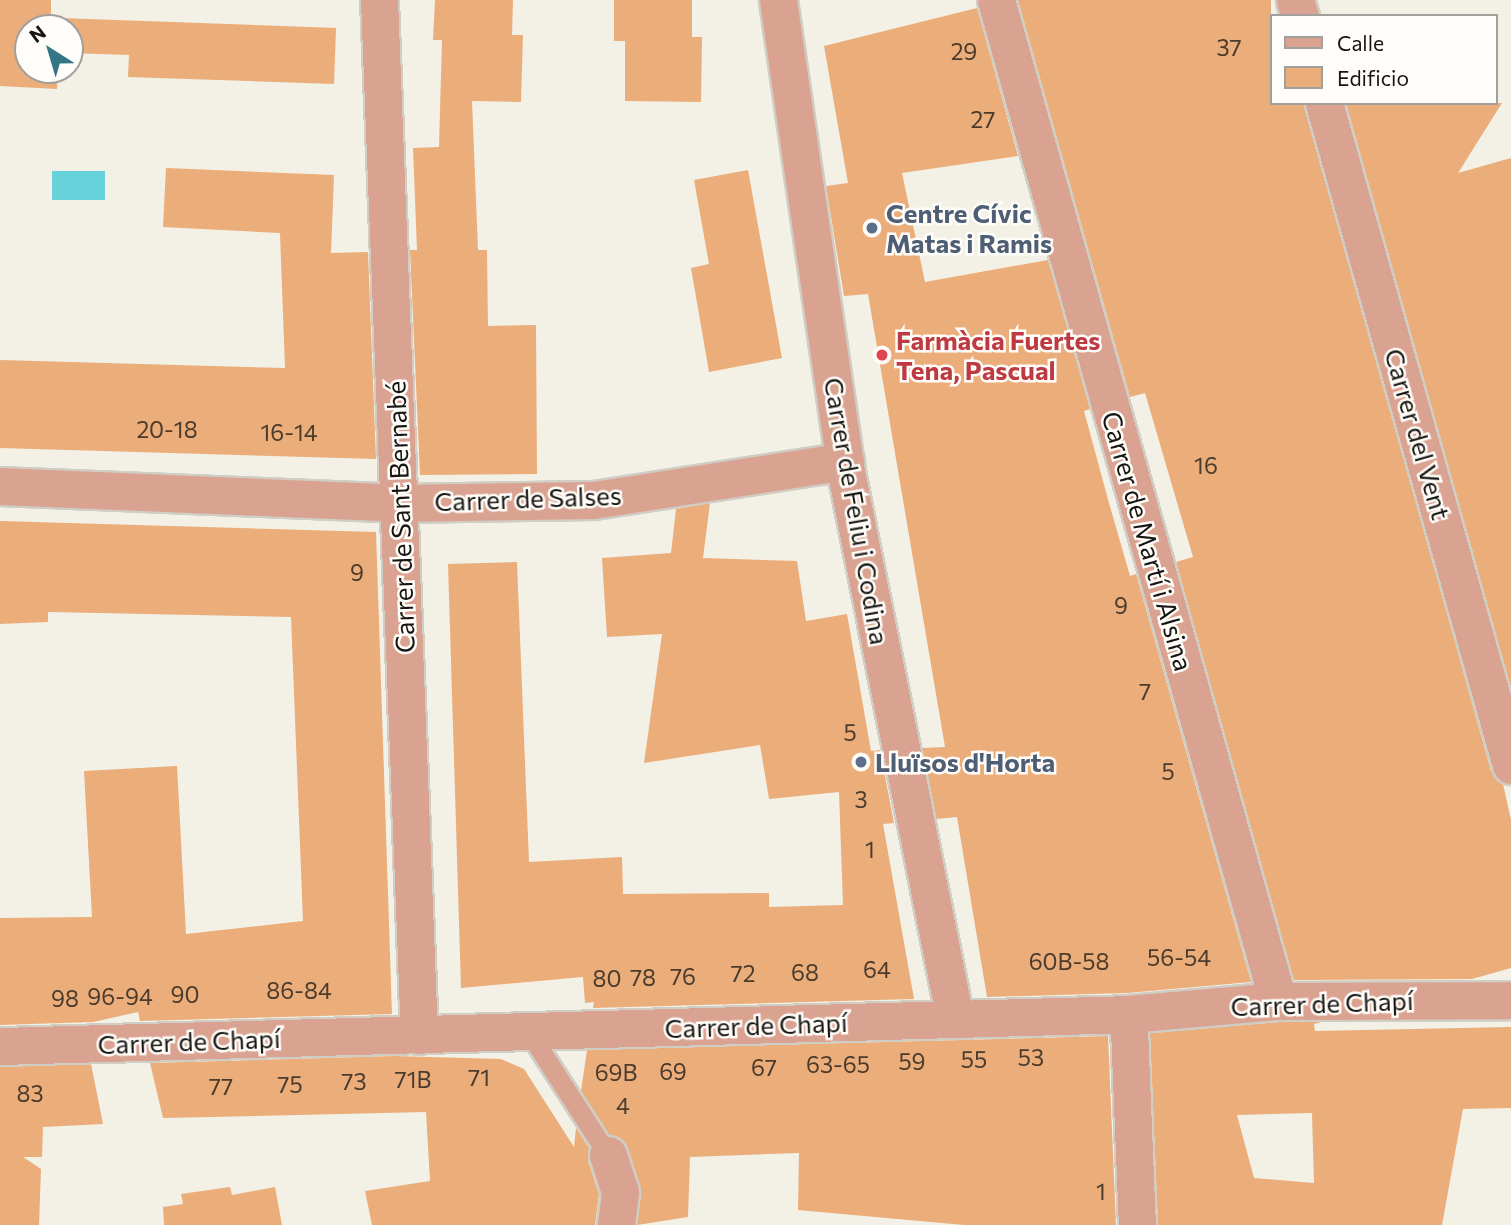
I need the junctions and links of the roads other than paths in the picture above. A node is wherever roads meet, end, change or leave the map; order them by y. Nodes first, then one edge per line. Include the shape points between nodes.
1 (379, 0) edge
2 (778, 0) edge
3 (996, 0) edge
4 (1325, 105) edge
5 (845, 461) junction
6 (0, 486) edge
7 (399, 503) junction
8 (1511, 765) edge
9 (1511, 1000) edge
10 (1278, 1001) junction
11 (955, 1019) junction
12 (1129, 1028) dead end
13 (528, 1031) junction
14 (419, 1034) junction
15 (0, 1046) edge
16 (608, 1155) joint
17 (616, 1225) edge
18 (1137, 1225) edge

1 - 7 street, Carrer de Sant Bernabé
2 - 5 street, Carrer de Feliu i Codina
3 - 10 street, Carrer de Martí i Alsina
4 - 8 street, Carrer del Vent
5 - 7 street, Carrer de Salses via 594,500
5 - 11 street, Carrer de Feliu i Codina
6 - 7 street, Carrer de Salses
7 - 14 street, Carrer de Sant Bernabé
9 - 10 street, Carrer de Chapí
10 - 11 street, Carrer de Chapí via 1128,1014
11 - 13 street, Carrer de Chapí
12 - 18 street
13 - 14 street, Carrer de Chapí
13 - 16 lane
14 - 15 street, Carrer de Chapí
16 - 17 street via 620,1192

